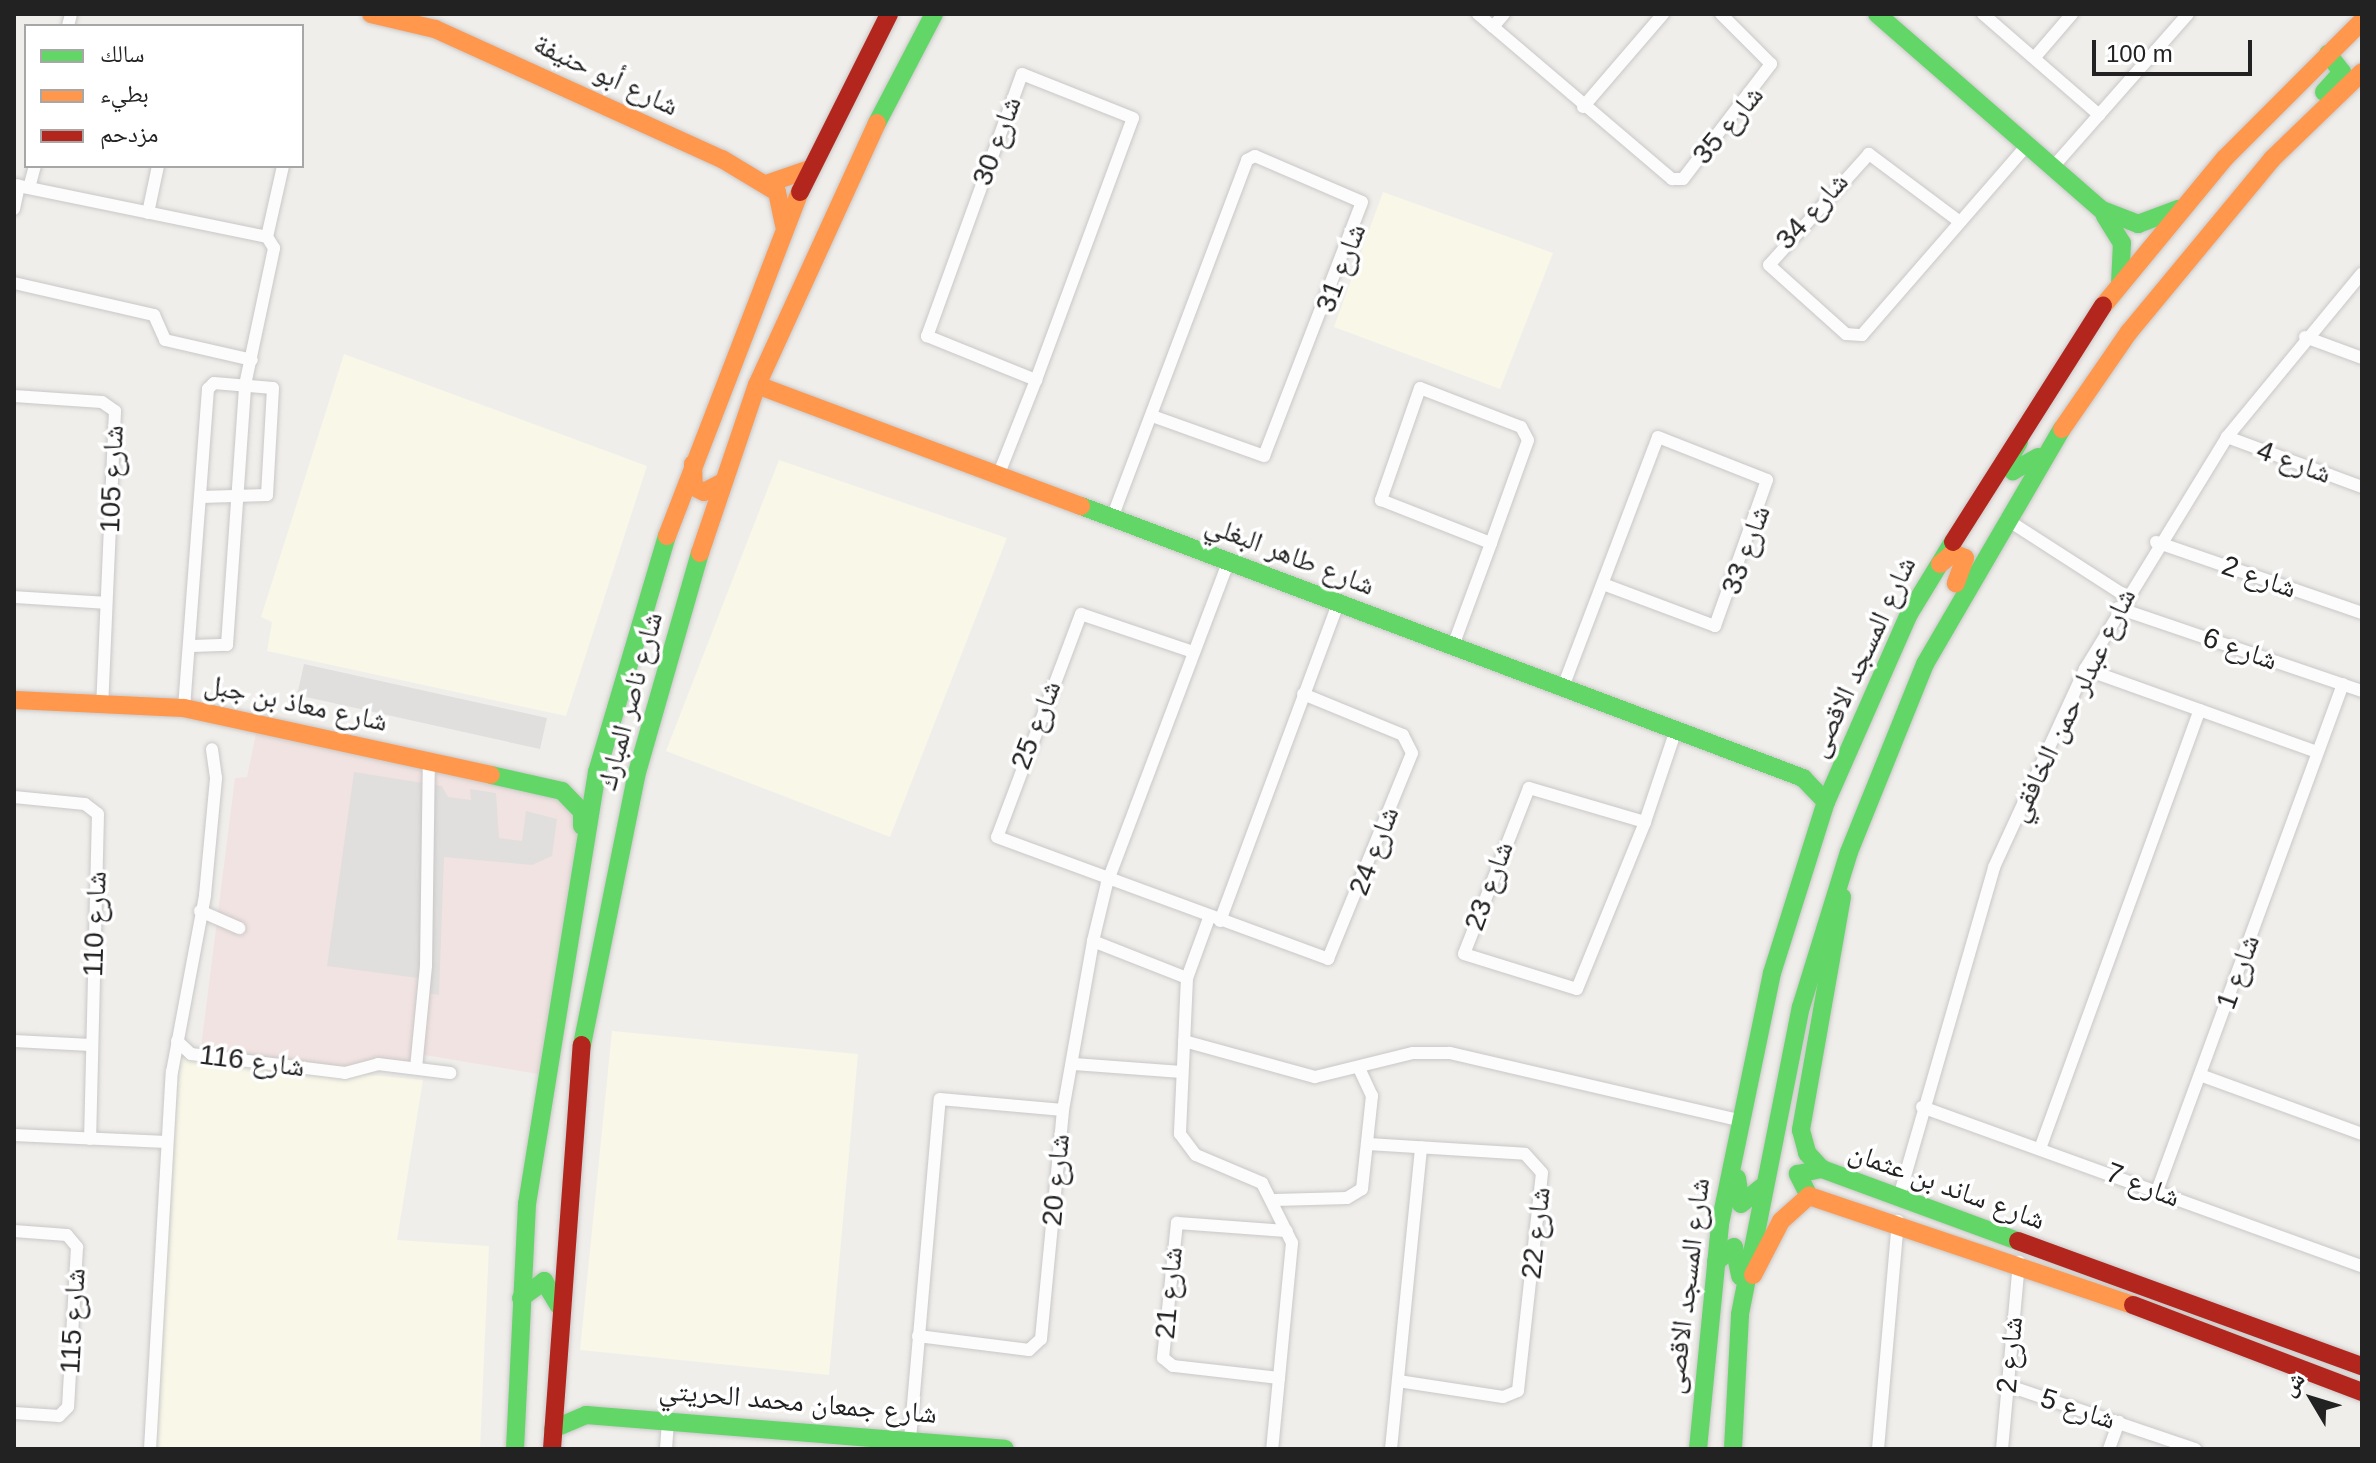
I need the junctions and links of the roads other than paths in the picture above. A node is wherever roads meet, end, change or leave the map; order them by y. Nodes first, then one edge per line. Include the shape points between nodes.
1 (371, 14) edge
2 (889, 14) edge
3 (934, 14) edge
4 (1478, 14) edge
5 (1504, 14) edge
6 (1663, 14) edge
7 (1721, 14) edge
8 (1877, 14) edge
9 (1983, 14) edge
10 (2072, 14) edge
11 (2188, 14) edge
12 (2362, 21) edge
13 (1493, 27) junction
14 (2328, 54) junction
15 (2035, 57) junction
16 (2362, 72) edge
17 (1583, 107) junction
18 (2099, 115) junction
19 (2027, 145) junction
20 (2284, 146) junction
21 (2053, 167) junction
22 (34, 168) edge
23 (158, 168) edge
24 (283, 168) edge
25 (810, 169) junction
26 (769, 183) junction
27 (21, 186) edge
28 (2182, 208) junction
29 (14, 209) edge
30 (2102, 210) junction
31 (148, 213) junction
32 (1960, 222) junction
33 (784, 228) junction
34 (267, 237) junction
35 (2362, 273) edge
36 (14, 283) edge
37 (2120, 284) junction
38 (2305, 337) junction
39 (2362, 358) edge
40 (252, 360) junction
41 (2058, 365) junction
42 (1036, 380) junction
43 (245, 385) junction
44 (757, 385) junction
45 (14, 396) edge
46 (1152, 416) junction
47 (2227, 437) junction
48 (2053, 441) junction
49 (693, 462) junction
50 (998, 476) junction
51 (721, 483) junction
52 (2362, 487) edge
53 (201, 497) junction
54 (237, 499) junction
55 (1112, 518) junction
56 (2006, 519) junction
57 (2156, 542) junction
58 (1491, 543) junction
59 (1228, 562) junction
60 (1603, 584) junction
61 (1924, 587) junction
62 (2124, 595) junction
63 (14, 597) edge
64 (106, 603) junction
65 (1338, 603) junction
66 (2118, 608) junction
67 (2362, 613) edge
68 (192, 646) junction
69 (1453, 646) junction
70 (1193, 652) junction
71 (1925, 664) junction
72 (2085, 669) junction
73 (2343, 684) junction
74 (1563, 687) junction
75 (2362, 691) edge
76 (1303, 694) junction
77 (14, 700) edge
78 (102, 704) junction
79 (184, 708) junction
80 (2200, 710) junction
81 (1676, 730) junction
82 (212, 749) dead end
83 (2317, 752) junction
84 (429, 760) junction
85 (1840, 768) junction
86 (597, 772) junction
87 (1803, 778) junction
88 (562, 791) junction
89 (14, 797) edge
90 (1826, 802) junction
91 (1645, 822) junction
92 (582, 835) junction
93 (1849, 852) junction
94 (1107, 883) junction
95 (1162, 903) joint
96 (200, 911) junction
97 (1214, 919) junction
98 (239, 928) dead end
99 (1093, 941) junction
100 (1187, 978) junction
101 (590, 1013) junction
102 (552, 1016) junction
103 (14, 1041) edge
104 (177, 1041) junction
105 (1184, 1041) junction
106 (91, 1045) junction
107 (1074, 1064) junction
108 (416, 1068) junction
109 (1359, 1068) junction
110 (1182, 1072) junction
111 (450, 1073) dead end
112 (2200, 1075) junction
113 (1922, 1107) junction
114 (1063, 1110) junction
115 (1737, 1124) junction
116 (2362, 1134) edge
117 (14, 1135) edge
118 (90, 1139) junction
119 (166, 1142) junction
120 (1368, 1144) junction
121 (2041, 1146) junction
122 (1421, 1147) junction
123 (1822, 1169) junction
124 (1763, 1184) junction
125 (2157, 1191) junction
126 (1809, 1196) junction
127 (1899, 1197) junction
128 (1275, 1200) junction
129 (1898, 1221) junction
130 (14, 1231) edge
131 (1287, 1231) junction
132 (1716, 1262) junction
133 (2019, 1262) junction
134 (2362, 1266) edge
135 (1744, 1292) junction
136 (521, 1298) junction
137 (559, 1308) junction
138 (2203, 1311) junction
139 (1740, 1314) junction
140 (2249, 1325) junction
141 (2193, 1332) junction
142 (918, 1336) junction
143 (2239, 1348) junction
144 (2362, 1366) edge
145 (1279, 1378) junction
146 (1398, 1381) junction
147 (2006, 1385) junction
148 (553, 1386) junction
149 (2362, 1392) edge
150 (14, 1413) edge
151 (586, 1415) junction
152 (668, 1419) junction
153 (2119, 1422) junction
154 (553, 1429) junction
155 (910, 1439) junction
156 (150, 1449) edge
157 (515, 1449) edge
158 (552, 1449) edge
159 (666, 1449) edge
160 (1005, 1449) edge
161 (1272, 1449) edge
162 (1391, 1449) edge
163 (1698, 1449) edge
164 (1733, 1449) edge
165 (1878, 1449) edge
166 (2002, 1449) edge
167 (2109, 1449) edge
168 (2195, 1449) edge

1 - 26 street, شارع أبو حنيفة via 460,39
2 - 25 street, شارع ناصر المبارك
3 - 44 street, شارع ناصر المبارك via 832,208
4 - 13 street, شارع 35
5 - 13 street
6 - 17 street
7 - 17 street, شارع 35 via 1771,64 1683,179 1672,179
8 - 19 street
9 - 15 street
10 - 15 street
11 - 18 street
12 - 14 street, شارع المسجد الاقصى
13 - 17 street, شارع 35
14 - 20 street via 2342,72
14 - 28 street, شارع المسجد الاقصى
15 - 18 street
16 - 20 street, شارع المسجد الاقصى
18 - 21 street
19 - 21 street
19 - 32 street, شارع 34
20 - 48 street, شارع المسجد الاقصى via 2129,332
21 - 30 street
22 - 27 street
23 - 31 street
24 - 34 street
25 - 26 street
25 - 33 street, شارع ناصر المبارك
26 - 33 street via 783,203
27 - 29 street
27 - 31 street
28 - 30 street via 2138,224
28 - 37 street, شارع المسجد الاقصى
30 - 37 street via 2122,243
31 - 34 street
32 - 32 street, شارع 34 via 1860,336 1846,334 1768,264 1869,154
33 - 49 street, شارع ناصر المبارك
34 - 40 street via 274,248
35 - 38 street, شارع عبدلر حمن الخافقي
36 - 40 street via 154,315 168,342
37 - 41 street, شارع المسجد الاقصى
38 - 39 street
38 - 47 street, شارع عبدلر حمن الخافقي
40 - 43 street
41 - 48 street via 2009,459 2013,471 2027,468
41 - 61 street, شارع المسجد الاقصى
42 - 42 street, شارع 30 via 1133,118 1022,74 927,336
42 - 50 street, شارع 30
43 - 53 street via 209,387
43 - 54 street
43 - 54 street via 275,391 271,483 263,497
44 - 50 street, شارع طاهر البغلي
44 - 51 street, شارع ناصر المبارك
45 - 64 street, شارع 105 via 102,402 115,411
46 - 46 street, شارع 31 via 1247,160 1255,156 1362,202 1264,456
46 - 55 street, شارع 31
47 - 52 street, شارع 4
47 - 57 street, شارع عبدلر حمن الخافقي
48 - 56 street, شارع المسجد الاقصى
49 - 51 street via 694,487 704,492
49 - 86 street, شارع ناصر المبارك
50 - 55 street, شارع طاهر البغلي
51 - 101 street, شارع ناصر المبارك via 636,776
53 - 54 street
53 - 68 street
54 - 68 street via 227,645
55 - 59 street, شارع طاهر البغلي
56 - 62 street
56 - 71 street, شارع المسجد الاقصى
57 - 62 street, شارع عبدلر حمن الخافقي
57 - 67 street, شارع 2
58 - 58 street via 1527,433 1420,388 1381,500
58 - 69 street
59 - 65 street, شارع طاهر البغلي
59 - 70 street
60 - 60 street, شارع 33 via 1658,437 1767,480 1715,626
60 - 74 street, شارع 33
61 - 71 street via 1947,556 1965,558
61 - 85 street, شارع المسجد الاقصى
62 - 66 street, شارع عبدلر حمن الخافقي
63 - 64 street
64 - 78 street, شارع 105
65 - 69 street, شارع طاهر البغلي
65 - 76 street
66 - 72 street, شارع عبدلر حمن الخافقي
66 - 73 street, شارع 6
68 - 79 street
69 - 74 street, شارع طاهر البغلي
70 - 94 street
70 - 94 street, شارع 25 via 1081,614 997,828 1003,842
71 - 93 street, شارع المسجد الاقصى
72 - 80 street
72 - 113 street, شارع عبدلر حمن الخافقي via 1994,867
73 - 75 street, شارع 6
73 - 83 street, شارع 1
74 - 81 street, شارع طاهر البغلي
76 - 97 street
76 - 97 street, شارع 24 via 1403,735 1412,753 1328,959
77 - 78 street, شارع معاذ بن جبل
78 - 79 street, شارع معاذ بن جبل
79 - 84 street, شارع معاذ بن جبل
80 - 83 street
80 - 121 street
81 - 87 street, شارع طاهر البغلي
81 - 91 street, شارع 23
82 - 96 street, شارع 116 via 216,778
83 - 112 street, شارع 1
84 - 88 street, شارع معاذ بن جبل
84 - 108 street via 425,979
85 - 87 street
85 - 90 street, شارع المسجد الاقصى
86 - 88 street
86 - 92 street, شارع ناصر المبارك
87 - 90 street, شارع طاهر البغلي
88 - 92 street via 582,812
89 - 106 street, شارع 110 via 85,804 98,814
90 - 115 street, شارع المسجد الاقصى via 1772,973
91 - 91 street, شارع 23 via 1577,989 1464,954 1529,788
92 - 102 street, شارع ناصر المبارك
93 - 123 street, شارع ساند بن عثمان via 1801,1130 1807,1153
93 - 124 street, شارع المسجد الاقصى via 1801,1007
94 - 95 street, شارع 25
94 - 99 street
95 - 97 street, شارع 24
96 - 98 street
96 - 104 street, شارع 116
97 - 100 street
99 - 100 street
99 - 107 street
100 - 105 street
101 - 102 street via 569,1031
101 - 137 street, شارع ناصر المبارك
102 - 136 street, شارع ناصر المبارك
103 - 106 street
104 - 108 street, شارع 116 via 188,1053 345,1073 374,1065
104 - 119 street
105 - 109 street via 1315,1077
105 - 110 street
106 - 118 street
107 - 110 street
107 - 114 street
108 - 111 street, شارع 116
109 - 115 street via 1413,1053 1450,1053
109 - 120 street via 1372,1092
110 - 128 street via 1184,1146 1250,1174
112 - 116 street
112 - 125 street, شارع 1
113 - 121 street, شارع 7
113 - 127 street, شارع عبدلر حمن الخافقي
114 - 142 street, شارع 20 via 1037,1347
114 - 142 street, شارع 20 via 940,1099
115 - 124 street via 1738,1202 1753,1202
115 - 132 street, شارع المسجد الاقصى
117 - 118 street
118 - 119 street
119 - 156 street
120 - 122 street
120 - 128 street via 1356,1195
121 - 125 street, شارع 7
122 - 146 street
122 - 146 street, شارع 22 via 1525,1154 1539,1164 1521,1384 1508,1397
123 - 126 street via 1798,1174
123 - 127 street, شارع ساند بن عثمان
124 - 135 street, شارع المسجد الاقصى
125 - 134 street, شارع 7
126 - 129 street, شارع ساند بن عثمان
126 - 135 street via 1781,1221
127 - 138 street, شارع ساند بن عثمان
128 - 131 street
129 - 133 street, شارع ساند بن عثمان
129 - 165 street
130 - 150 street, شارع 115 via 67,1235 77,1247 68,1407 59,1416
131 - 145 street via 1292,1253
131 - 145 street, شارع 21 via 1177,1223 1163,1358 1173,1366
132 - 139 street via 1726,1248 1740,1253
132 - 163 street, شارع المسجد الاقصى
133 - 141 street, شارع ساند بن عثمان
133 - 147 street, شارع 2
135 - 139 street, شارع المسجد الاقصى
136 - 137 street via 532,1283 544,1281
136 - 157 street, شارع ناصر المبارك
137 - 148 street, شارع ناصر المبارك
138 - 140 street, شارع ساند بن عثمان
138 - 141 street
139 - 164 street, شارع المسجد الاقصى
140 - 143 street via 2236,1339
140 - 144 street, شارع ساند بن عثمان
141 - 143 street, شارع ساند بن عثمان
142 - 155 street, شارع 20
143 - 149 street, شارع ساند بن عثمان
145 - 161 street
146 - 162 street
147 - 153 street, شارع 5
147 - 166 street, شارع 2
148 - 151 street
148 - 154 street, شارع ناصر المبارك
151 - 152 street, شارع جمعان محمد الحريتي
151 - 154 street, شارع جمعان محمد الحريتي
152 - 155 street, شارع جمعان محمد الحريتي
152 - 159 street
153 - 167 street
153 - 168 street, شارع 5
154 - 158 street, شارع ناصر المبارك
155 - 160 street, شارع جمعان محمد الحريتي

